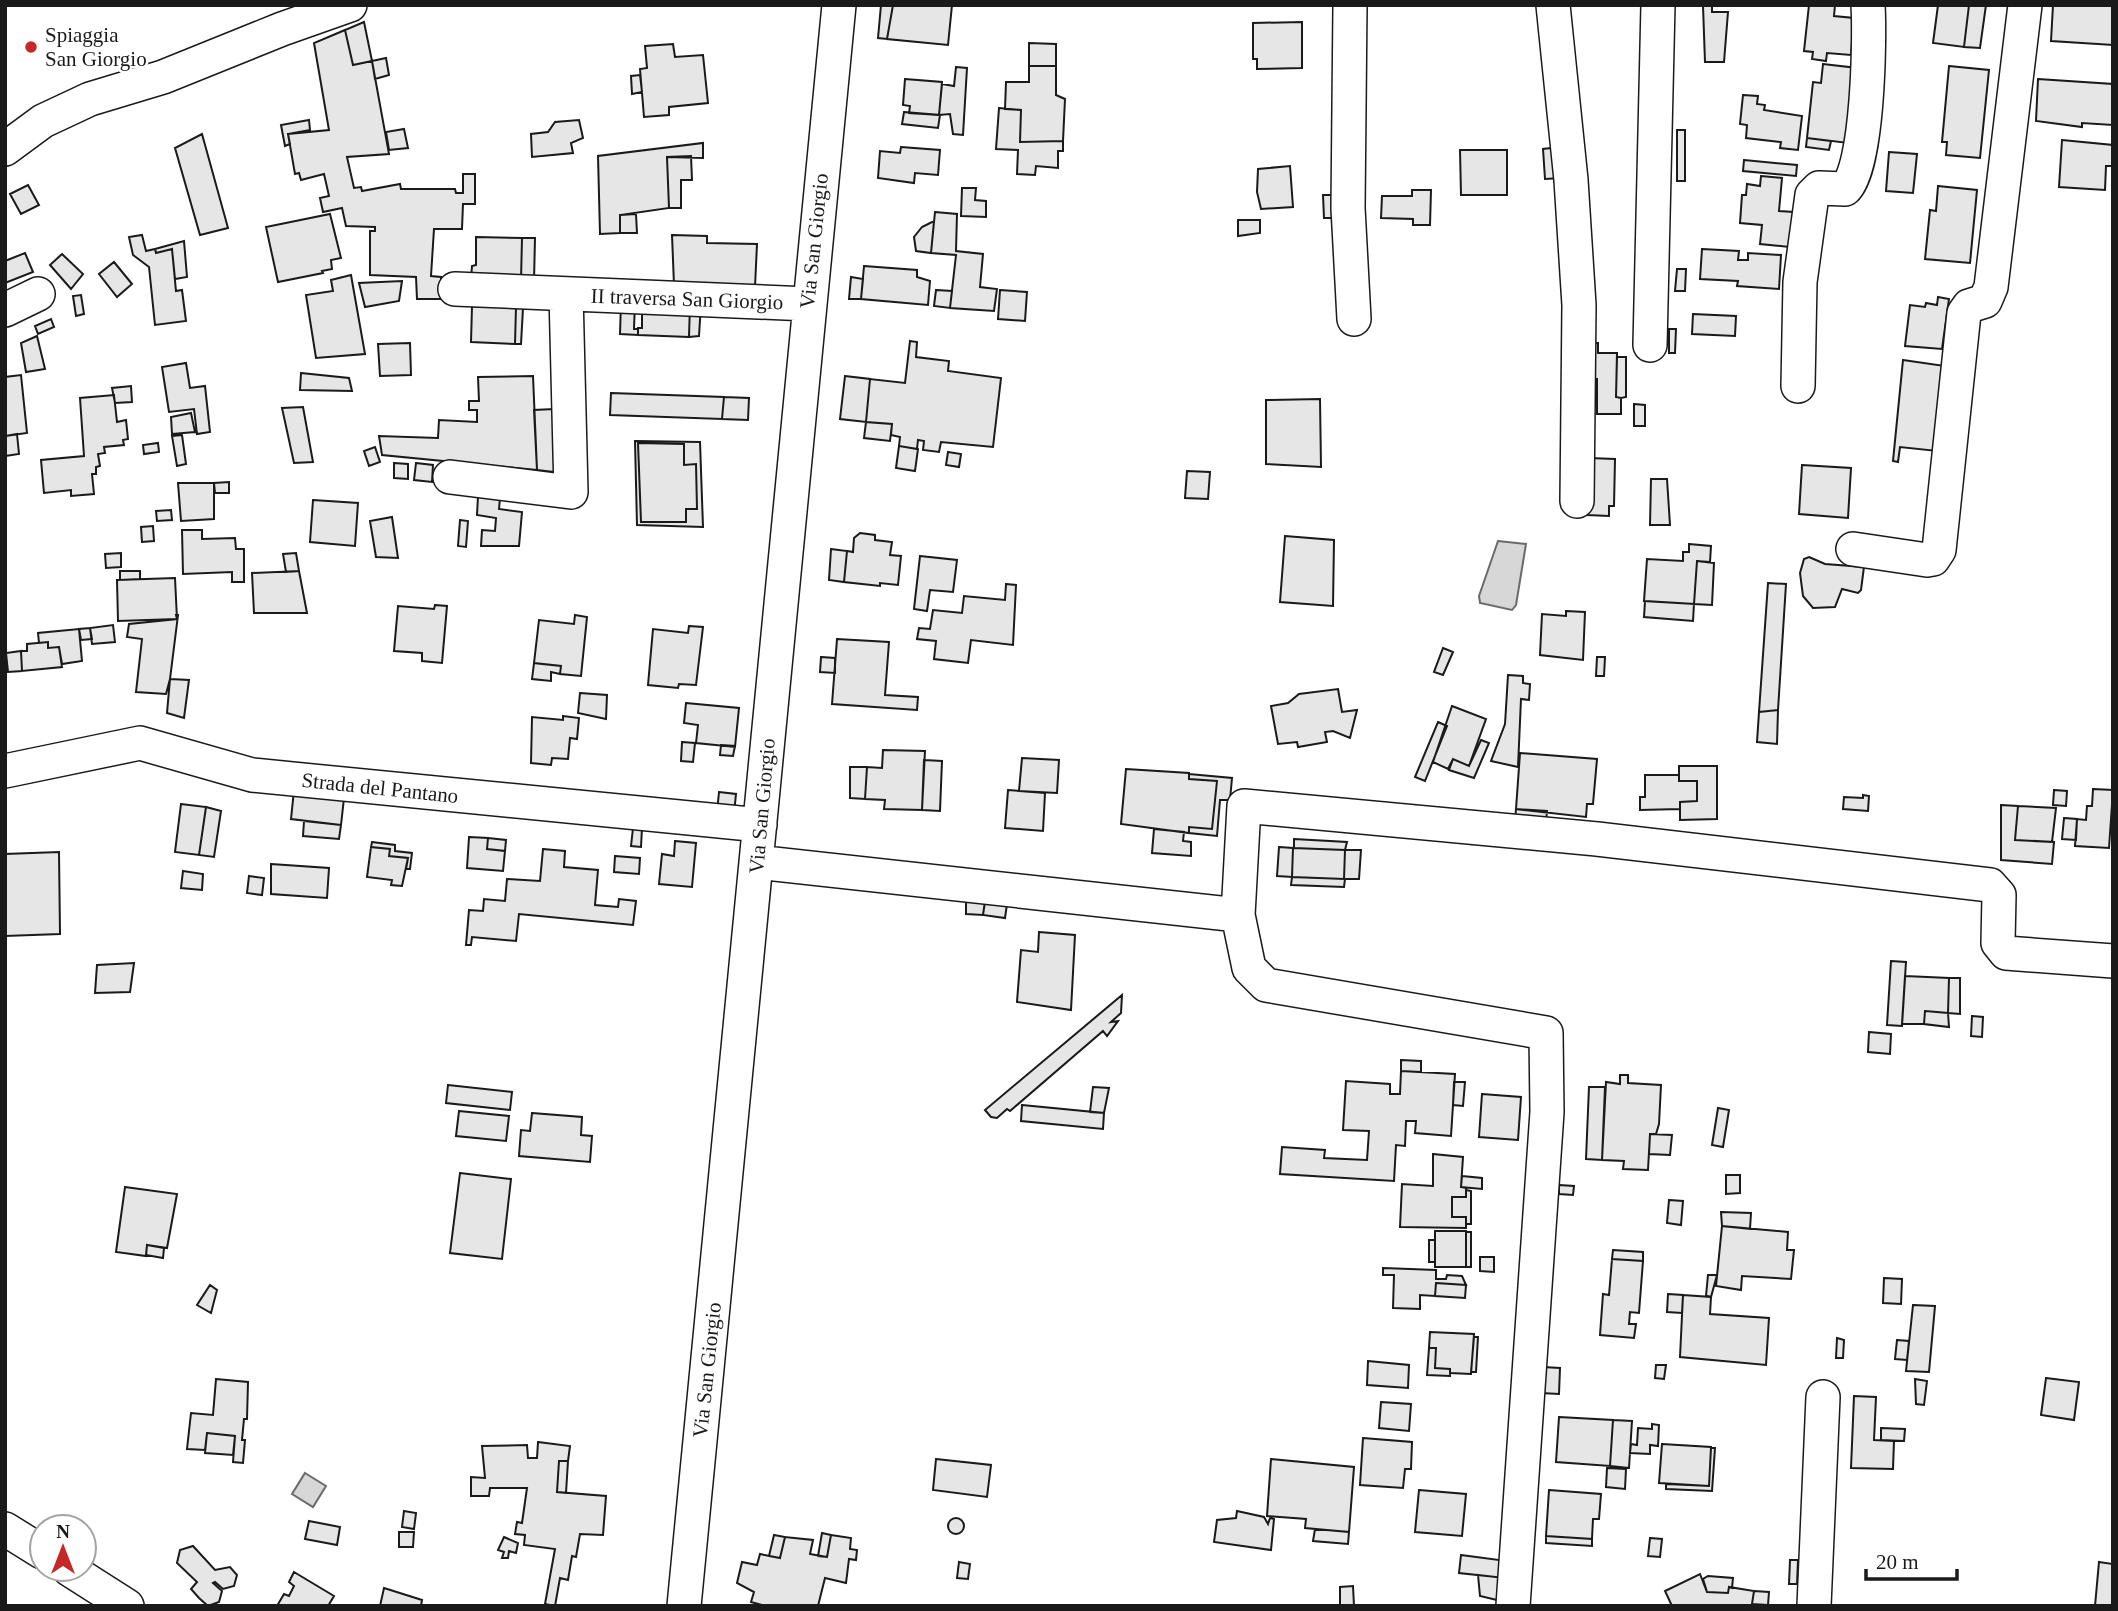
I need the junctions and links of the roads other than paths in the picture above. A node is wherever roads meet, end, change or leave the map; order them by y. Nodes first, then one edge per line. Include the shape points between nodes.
1 (350, 5) edge
2 (839, 5) edge
3 (1350, 5) edge
4 (1553, 5) edge
5 (1658, 5) edge
6 (1868, 5) edge
7 (2025, 5) edge
8 (5, 149) edge
9 (455, 289) dead end
10 (38, 294) dead end
11 (566, 294) junction
12 (808, 304) junction
13 (5, 310) edge
14 (1354, 319) dead end
15 (1650, 345) dead end
16 (1798, 386) dead end
17 (450, 477) dead end
18 (1577, 501) dead end
19 (1853, 549) dead end
20 (5, 771) edge
21 (760, 825) junction
22 (757, 862) junction
23 (1238, 915) junction
24 (2113, 961) edge
25 (1823, 1397) dead end
26 (5, 1529) edge
27 (28, 1543) edge
28 (91, 1583) edge
29 (127, 1606) edge
30 (684, 1606) edge
31 (1513, 1606) edge
32 (1814, 1606) edge

1 - 8 street via 163,77 90,99 43,121
2 - 12 street, Via San Giorgio
3 - 14 street via 1348,208
4 - 18 street via 1572,180 1579,304
5 - 15 street
6 - 16 street via 1867,86 1856,173 1845,189 1819,188 1812,195 1800,282
7 - 19 street via 1992,287 1985,301 1969,306 1964,313 1939,550 1927,560
9 - 11 street, II traversa San Giorgio
10 - 13 street
11 - 12 street, II traversa San Giorgio
11 - 17 street, II traversa San Giorgio via 571,492
12 - 21 street, Via San Giorgio
20 - 21 street, Strada del Pantano via 141,743 252,775
21 - 22 street, Via San Giorgio
22 - 23 street
22 - 30 street, Via San Giorgio
23 - 24 street via 1244,806 1597,839 1990,885 1999,895 1998,943 2006,954
23 - 31 street via 1249,968 1266,985 1546,1033 1547,1112
25 - 32 street
26 - 27 street
28 - 29 street

